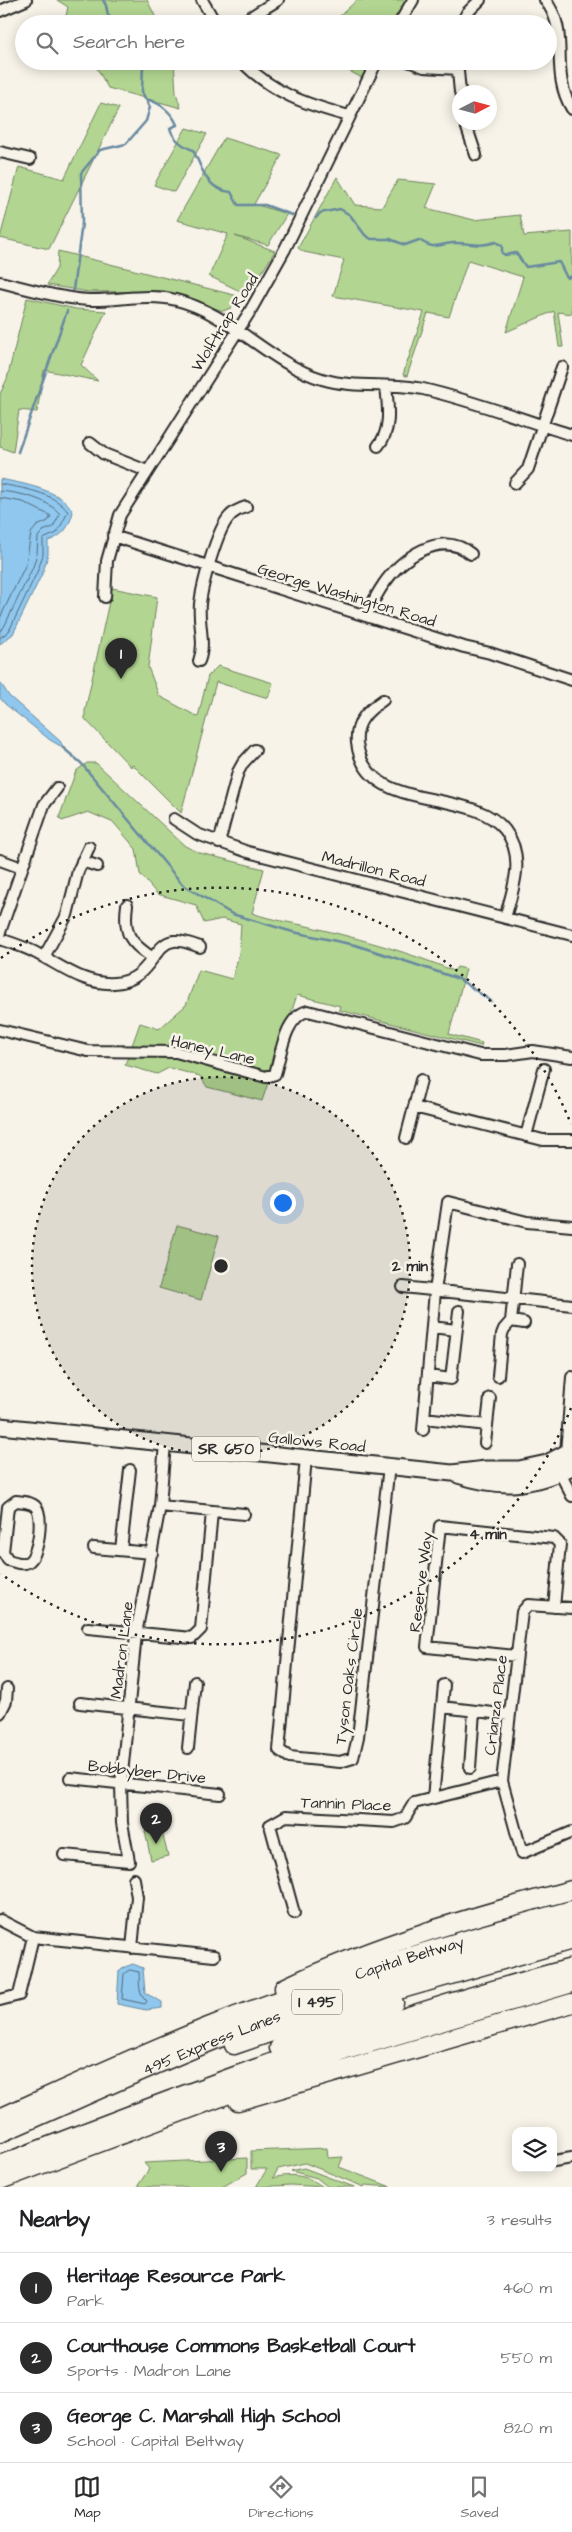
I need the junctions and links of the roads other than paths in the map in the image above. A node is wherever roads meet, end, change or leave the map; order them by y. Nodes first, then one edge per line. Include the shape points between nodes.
1 (26, 0) edge
2 (202, 0) edge
3 (278, 0) edge
4 (413, 0) edge
5 (480, 0) edge
6 (545, 0) edge
7 (0, 12) edge
8 (211, 15) edge
9 (254, 15) edge
10 (404, 15) edge
11 (466, 15) edge
12 (252, 70) edge
13 (372, 70) edge
14 (458, 70) edge
15 (459, 85) edge
16 (572, 109) edge
17 (349, 116) junction
18 (467, 130) edge
19 (0, 152) edge
20 (476, 156) dead end
21 (30, 159) dead end
22 (0, 282) edge
23 (237, 331) junction
24 (562, 367) dead end
25 (386, 386) junction
26 (544, 426) junction
27 (572, 435) edge
28 (90, 443) dead end
29 (378, 446) dead end
30 (146, 471) junction
31 (515, 483) dead end
32 (246, 507) dead end
33 (112, 536) junction
34 (471, 554) dead end
35 (209, 567) junction
36 (105, 597) dead end
37 (366, 616) junction
38 (199, 661) dead end
39 (572, 680) edge
40 (382, 700) dead end
41 (255, 750) dead end
42 (57, 788) dead end
43 (174, 819) dead end
44 (219, 843) junction
45 (89, 847) dead end
46 (0, 860) edge
47 (82, 861) junction
48 (97, 866) dead end
49 (22, 868) junction
50 (127, 905) dead end
51 (505, 918) junction
52 (0, 932) edge
53 (572, 935) edge
54 (0, 939) edge
55 (200, 947) dead end
56 (44, 957) junction
57 (153, 958) junction
58 (0, 1030) edge
59 (572, 1057) edge
60 (544, 1069) dead end
61 (421, 1080) dead end
62 (414, 1107) junction
63 (526, 1136) junction
64 (406, 1138) dead end
65 (572, 1140) edge
66 (572, 1226) edge
67 (517, 1264) dead end
68 (403, 1287) dead end
69 (435, 1291) junction
70 (513, 1298) junction
71 (572, 1305) edge
72 (458, 1311) dead end
73 (511, 1321) junction
74 (524, 1323) dead end
75 (432, 1327) junction
76 (456, 1330) junction
77 (428, 1376) junction
78 (498, 1376) dead end
79 (572, 1377) edge
80 (490, 1398) dead end
81 (424, 1418) junction
82 (487, 1425) junction
83 (0, 1426) edge
84 (423, 1430) dead end
85 (165, 1443) junction
86 (485, 1443) dead end
87 (306, 1458) junction
88 (568, 1462) edge
89 (389, 1466) junction
90 (130, 1470) dead end
91 (452, 1473) junction
92 (572, 1496) edge
93 (160, 1506) junction
94 (212, 1512) junction
95 (244, 1514) dead end
96 (3, 1515) edge
97 (94, 1548) dead end
98 (121, 1550) junction
99 (152, 1553) junction
100 (554, 1606) junction
101 (572, 1608) edge
102 (88, 1628) dead end
103 (136, 1634) junction
104 (516, 1656) junction
105 (195, 1682) dead end
106 (444, 1685) dead end
107 (7, 1689) dead end
108 (80, 1703) dead end
109 (442, 1707) junction
110 (128, 1709) junction
111 (474, 1711) junction
112 (0, 1713) edge
113 (510, 1715) junction
114 (191, 1716) junction
115 (188, 1748) dead end
116 (470, 1768) dead end
117 (70, 1778) dead end
118 (502, 1781) junction
119 (121, 1784) junction
120 (220, 1794) dead end
121 (433, 1798) junction
122 (572, 1832) edge
123 (64, 1855) dead end
124 (134, 1879) dead end
125 (572, 1890) edge
126 (572, 1910) edge
127 (294, 1912) dead end
128 (0, 1920) edge
129 (572, 1925) edge
130 (33, 1937) junction
131 (572, 1940) edge
132 (132, 1948) junction
133 (572, 1950) edge
134 (214, 1956) dead end
135 (572, 1968) edge
136 (572, 1983) edge
137 (0, 2000) edge
138 (572, 2003) edge
139 (156, 2049) junction
140 (180, 2095) junction
141 (70, 2102) junction
142 (0, 2118) edge
143 (0, 2133) edge
144 (99, 2143) junction
145 (572, 2158) edge
146 (557, 2160) edge
147 (0, 2164) edge
148 (0, 2180) edge

1 - 7 street
2 - 8 street
3 - 9 street
4 - 10 street
5 - 11 street
6 - 16 street via 565,26 568,47 563,81
12 - 17 street via 280,92
13 - 17 street, Wolftrap Road
14 - 15 street
17 - 23 street, Wolftrap Road via 285,249
18 - 20 street
19 - 21 street
22 - 23 street via 73,298 146,296 176,300 208,312
23 - 25 street via 321,379 362,386
23 - 30 street, Wolftrap Road
24 - 26 street
25 - 26 street via 424,389
25 - 29 street via 388,425 385,438
26 - 27 street
26 - 31 street via 528,470
28 - 30 street via 104,454
30 - 33 street, Wolftrap Road via 120,515
32 - 35 street via 236,511 226,522
33 - 35 street, George Washington Road
33 - 36 street, Wolftrap Road via 105,571
34 - 37 street via 457,545 445,543 411,556 391,574
35 - 37 street, George Washington Road
35 - 38 street via 200,604 203,644
37 - 39 street, George Washington Road
40 - 51 street via 365,714 359,725 358,745 364,763 376,778 393,789 479,811 502,827 512,841 517,863
41 - 44 street via 238,772
42 - 49 street via 45,801
43 - 44 street, Madrillon Road
44 - 51 street, Madrillon Road
45 - 47 street
46 - 49 street
47 - 48 street
47 - 56 street via 67,915
49 - 52 street
50 - 57 street via 125,920 130,938
51 - 53 street, Madrillon Road
54 - 56 street
55 - 57 street via 172,941 161,946
56 - 57 street via 71,974 114,983 140,974
58 - 59 street, Haney Lane via 88,1051 176,1052 272,1077 292,1020 299,1013 308,1011 480,1055 533,1050
60 - 63 street
61 - 62 street
62 - 63 street
62 - 64 street
63 - 65 street
66 - 69 street via 527,1222 448,1202
67 - 70 street
68 - 69 street
69 - 70 street
69 - 75 street
70 - 71 street
70 - 73 street
72 - 76 street
73 - 74 street
73 - 78 street via 502,1334
75 - 76 street
75 - 77 street
76 - 77 street via 451,1379
77 - 81 street
79 - 88 street
80 - 82 street
81 - 82 street
81 - 84 street
82 - 86 street
83 - 85 main road, Gallows Road / SR 650
85 - 87 main road, Gallows Road / SR 650
85 - 93 street, Madron Lane
87 - 89 main road, Gallows Road / SR 650
87 - 89 street, Tyson Oaks Circle via 278,1750 289,1757 340,1762 354,1758 358,1737
88 - 91 main road, Gallows Road / SR 650
88 - 91 main road, Gallows Road / SR 650 via 534,1482 485,1483
88 - 92 street
89 - 91 main road, Gallows Road / SR 650
90 - 98 street
93 - 94 street
93 - 99 street, Madron Lane
94 - 95 street
94 - 103 street via 201,1629 192,1638
96 - 96 street via 16,1501 36,1507 40,1517 35,1554 28,1562 8,1560 3,1552
97 - 98 street
98 - 99 street
99 - 103 street, Madron Lane
100 - 101 street, Crianza Place
100 - 104 street, Crianza Place via 528,1605 524,1608
100 - 104 street, Reserve Way via 560,1544 554,1538 440,1526 428,1647
102 - 103 street
103 - 110 street, Madron Lane
104 - 113 street, Crianza Place
105 - 114 street
106 - 109 street
107 - 112 street
108 - 110 street
109 - 111 street
109 - 121 street
110 - 114 street
110 - 119 street, Madron Lane
111 - 113 street
111 - 116 street
113 - 118 street, Crianza Place
114 - 115 street
117 - 119 street, Bobbyber Drive
118 - 121 street, Tannin Place
118 - 122 street, Crianza Place via 522,1853
119 - 120 street, Bobbyber Drive
119 - 123 street, Madron Lane via 122,1823 129,1861
121 - 127 street, Tannin Place via 414,1803 405,1818 394,1822 286,1816 270,1826
124 - 132 street via 137,1897
125 - 139 highway via 438,1927 327,1968
126 - 139 highway, Capital Beltway / I 495 via 358,1973
128 - 130 street
129 - 141 highway, 495 Express Lanes / I 495 via 379,1980 299,2008 224,2036
130 - 132 street
130 - 137 street via 19,1995
131 - 141 highway via 374,1997
132 - 134 street
133 - 140 highway via 483,1974 358,2016 296,2040
135 - 140 highway, I 495 via 436,2006
136 - 144 highway via 346,2050
138 - 144 highway
139 - 142 highway, Capital Beltway / I 495
140 - 147 highway, I 495
141 - 143 highway, 495 Express Lanes / I 495
144 - 148 highway
145 - 146 street

